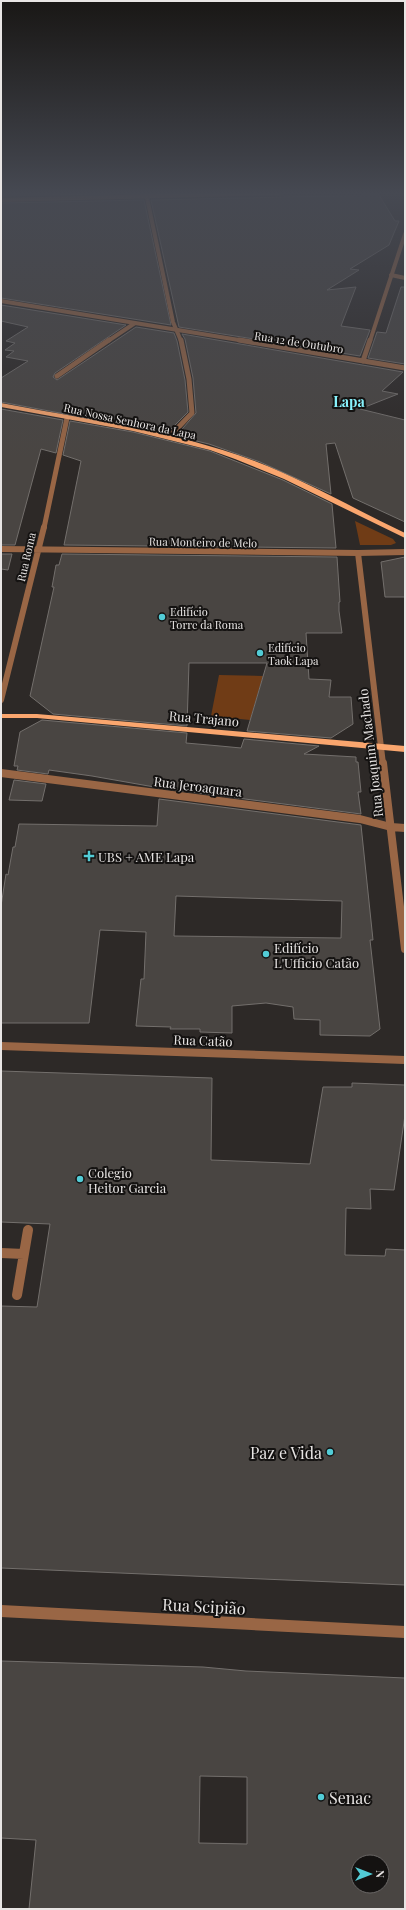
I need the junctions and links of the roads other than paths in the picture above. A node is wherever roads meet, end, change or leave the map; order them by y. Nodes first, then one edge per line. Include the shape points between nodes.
1 (164, 282) edge
2 (389, 282) edge
3 (1, 301) edge
4 (135, 323) junction
5 (178, 331) junction
6 (363, 361) junction
7 (405, 368) edge
8 (57, 376) dead end
9 (1, 405) edge
10 (67, 418) junction
11 (168, 437) junction
12 (405, 536) edge
13 (1, 549) edge
14 (39, 550) junction
15 (405, 552) edge
16 (358, 553) junction
17 (1, 700) edge
18 (1, 716) edge
19 (382, 747) junction
20 (405, 749) edge
21 (1, 772) edge
22 (391, 827) junction
23 (405, 828) edge
24 (405, 949) edge
25 (1, 1046) edge
26 (405, 1060) edge
27 (28, 1230) dead end
28 (1, 1253) edge
29 (24, 1254) junction
30 (17, 1295) dead end
31 (1, 1611) edge
32 (405, 1632) edge

1 - 5 street via 172,322
2 - 6 street
3 - 4 street, Rua 12 de Outubro
4 - 5 street, Rua 12 de Outubro
4 - 8 street
5 - 6 street, Rua 12 de Outubro
5 - 11 street via 192,413
6 - 7 street, Rua 12 de Outubro
9 - 10 main road, Rua Nossa Senhora da Lapa
10 - 11 main road, Rua Nossa Senhora da Lapa
10 - 14 street, Rua Roma
11 - 12 main road, Rua Nossa Senhora da Lapa via 213,449 255,465
13 - 14 street, Rua Monteiro de Melo
14 - 16 street, Rua Monteiro de Melo
14 - 17 street, Rua Roma
15 - 16 street, Rua Monteiro de Melo
16 - 19 street, Rua Joaquim Machado
18 - 19 main road, Rua Trajano via 36,716
19 - 20 main road, Rua Trajano
19 - 22 street, Rua Joaquim Machado
21 - 22 street, Rua Jeroaquara via 360,819
22 - 23 street, Rua Jeroaquara
22 - 24 street, Rua Joaquim Machado
25 - 26 street, Rua Catão
27 - 29 street
28 - 29 street
29 - 30 street
31 - 32 street, Rua Scipião

